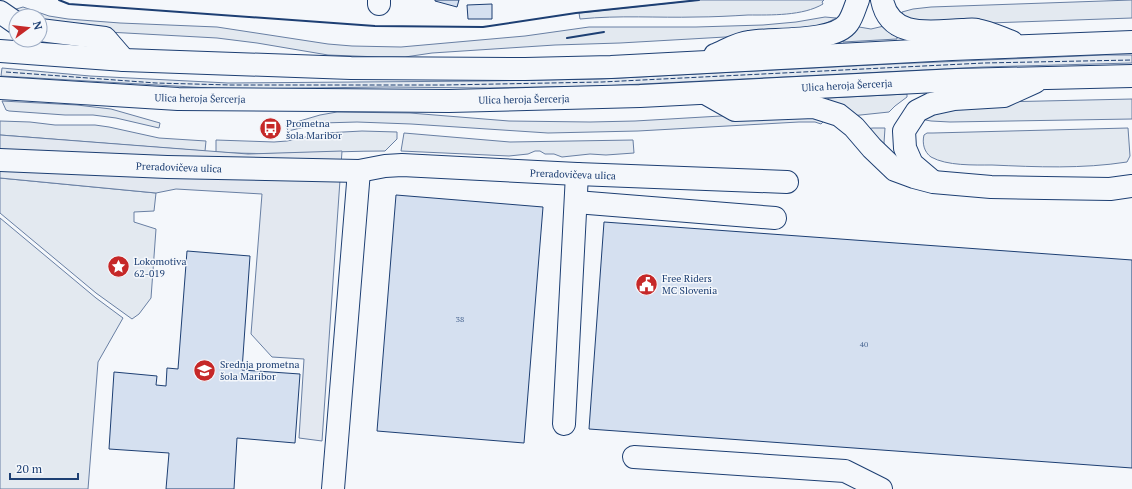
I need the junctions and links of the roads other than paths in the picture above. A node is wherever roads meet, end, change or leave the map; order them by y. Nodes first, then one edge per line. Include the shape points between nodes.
1 (858, 0) edge
2 (882, 0) edge
3 (48, 31) edge
4 (1132, 42) edge
5 (1025, 46) junction
6 (0, 51) edge
7 (124, 60) junction
8 (696, 62) junction
9 (1132, 76) edge
10 (1047, 77) junction
11 (0, 88) edge
12 (705, 93) junction
13 (0, 160) edge
14 (359, 171) junction
15 (577, 174) junction
16 (787, 182) dead end
17 (933, 182) junction
18 (1132, 186) edge
19 (576, 202) junction
20 (776, 218) dead end
21 (564, 424) dead end
22 (634, 457) dead end
23 (333, 489) edge
24 (881, 489) edge

1 - 8 main road via 848,23 835,32 805,38 748,42
2 - 5 main road via 888,15 902,28 912,31 977,30
3 - 7 main road via 105,38
4 - 5 main road
5 - 8 main road
6 - 7 main road
7 - 8 main road via 450,69 611,67
9 - 10 main road, Ulica heroja Šercerja
10 - 12 main road, Ulica heroja Šercerja via 850,84
10 - 17 main road via 1004,96 954,99 931,104 917,111 904,131 905,148 912,164
11 - 12 main road, Ulica heroja Šercerja via 178,99 265,100 520,100
12 - 17 main road via 735,110 814,108 839,115 895,170
13 - 14 main road, Preradovičeva ulica
14 - 15 main road, Preradovičeva ulica via 402,165
14 - 23 main road
15 - 16 main road, Preradovičeva ulica
15 - 19 main road
17 - 18 main road via 991,187 1110,189
19 - 20 main road
19 - 21 main road
22 - 24 main road via 845,471

